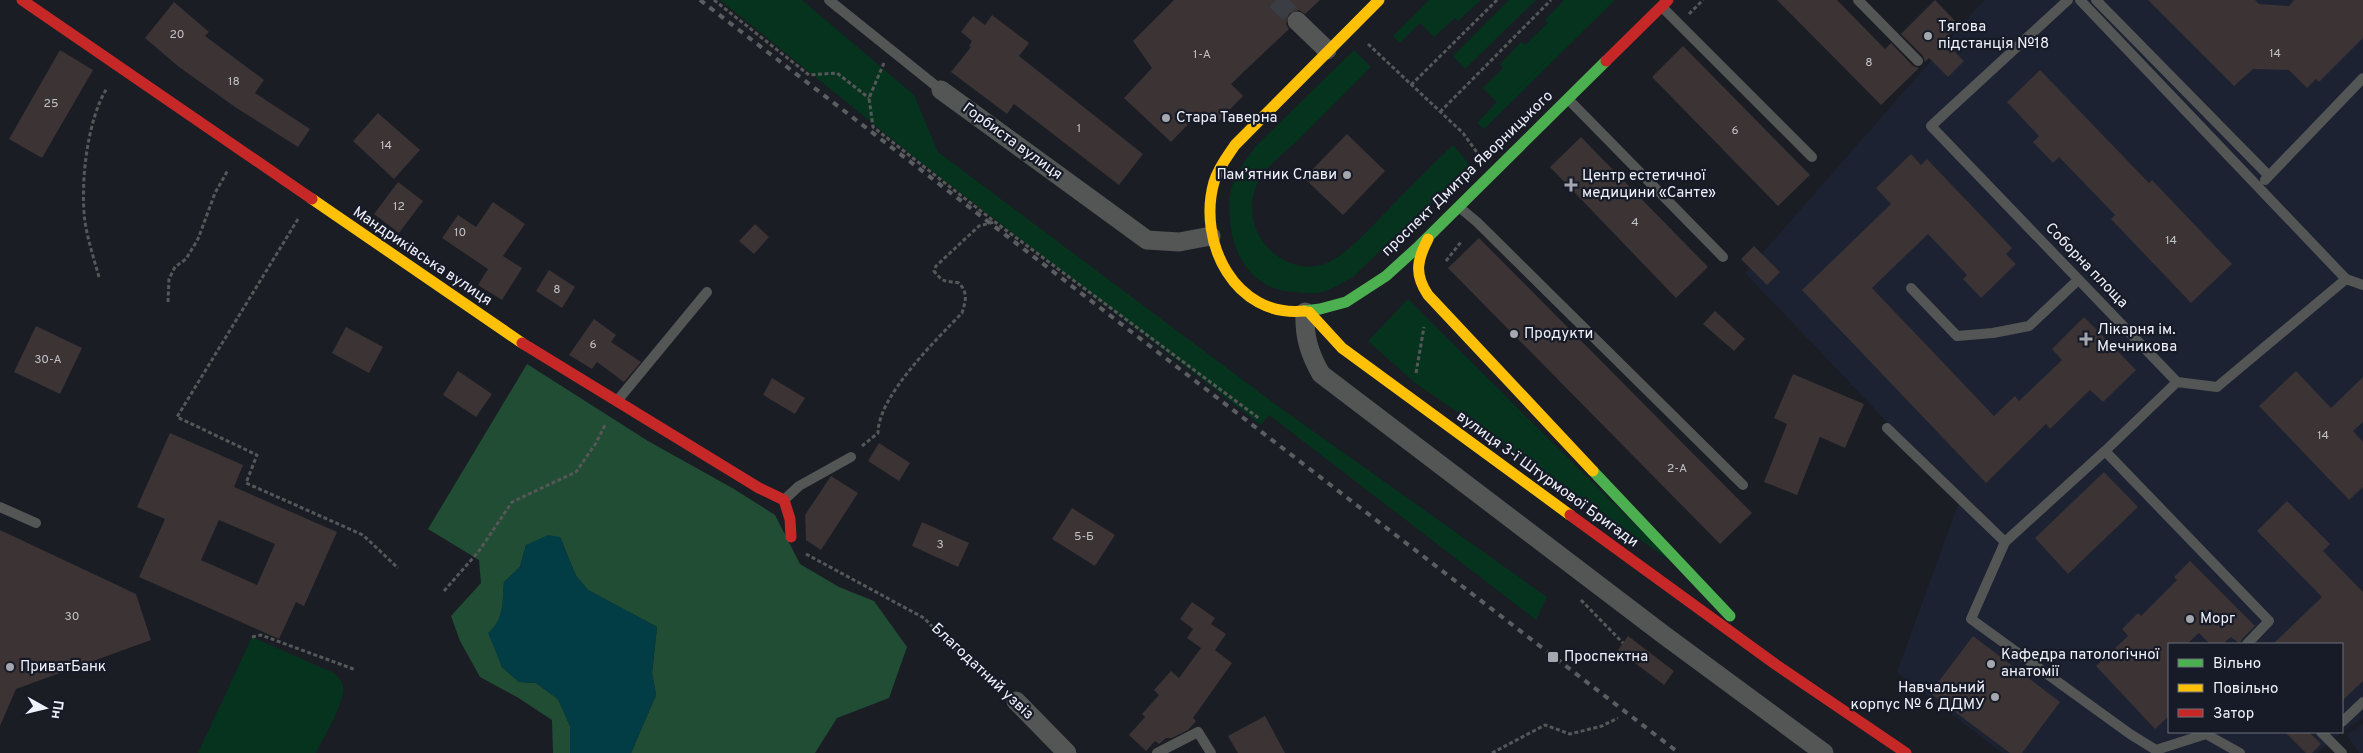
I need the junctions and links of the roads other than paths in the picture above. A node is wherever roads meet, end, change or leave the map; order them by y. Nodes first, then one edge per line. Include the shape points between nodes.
1 (22, 0) edge
2 (829, 0) edge
3 (1379, 0) edge
4 (1858, 0) edge
5 (2068, 0) edge
6 (2080, 0) edge
7 (2096, 0) edge
8 (1665, 3) edge
9 (1297, 21) tunnel mouth
10 (1328, 50) junction
11 (1918, 61) dead end
12 (2363, 78) edge
13 (941, 90) joint
14 (1567, 98) junction
15 (1812, 156) dead end
16 (2269, 176) junction
17 (2259, 186) junction
18 (1458, 206) junction
19 (1431, 235) junction
20 (1211, 236) junction
21 (1723, 257) dead end
22 (2346, 279) junction
23 (2078, 280) junction
24 (2363, 285) edge
25 (1911, 288) dead end
26 (707, 292) dead end
27 (1307, 312) junction
28 (2177, 382) junction
29 (616, 402) junction
30 (1887, 428) dead end
31 (2105, 451) junction
32 (850, 457) road end
33 (1743, 486) dead end
34 (784, 500) junction
35 (0, 507) edge
36 (36, 523) dead end
37 (791, 537) road end
38 (2005, 542) junction
39 (2248, 643) edge
40 (1775, 664) junction
41 (1016, 702) road end
42 (2363, 702) edge
43 (2343, 721) edge
44 (2326, 733) edge
45 (1067, 753) edge
46 (1157, 753) edge
47 (1211, 753) edge
48 (1824, 753) edge
49 (1906, 753) edge
50 (2240, 753) edge
51 (2342, 753) edge

1 - 29 main road, Мандриківська вулиця via 548,361
2 - 13 lane, Горбиста вулиця
3 - 10 main road, проспект Дмитра Яворницького
4 - 11 lane
5 - 23 lane, Соборна площа via 1931,126
6 - 17 lane
7 - 16 lane
8 - 14 main road, проспект Дмитра Яворницького
8 - 15 lane
9 - 10 street
10 - 20 main road, проспект Дмитра Яворницького via 1235,145 1222,165 1213,187
12 - 16 lane
13 - 20 street, Горбиста вулиця via 1147,240 1179,242
14 - 18 main road, проспект Дмитра Яворницького
14 - 21 lane
16 - 17 lane
17 - 22 lane
18 - 19 main road, проспект Дмитра Яворницького
18 - 33 lane
19 - 27 main road, проспект Дмитра Яворницького via 1348,301
19 - 40 main road, вулиця 3-ї Штурмової Бригади via 1416,271 1419,284 1428,296
20 - 27 main road, проспект Дмитра Яворницького via 1225,272 1237,290 1266,307 1292,313
22 - 24 lane
22 - 28 lane via 2217,387
23 - 25 lane via 2029,326 1957,336
23 - 28 lane, Соборна площа
26 - 29 lane
27 - 40 main road, вулиця 3-ї Штурмової Бригади via 1342,348
27 - 48 street via 1306,343 1321,374
28 - 31 lane
29 - 34 main road, Мандриківська вулиця
30 - 38 lane
31 - 38 lane
31 - 39 lane via 2269,621
32 - 34 lane via 799,486
34 - 37 main road
35 - 36 lane
38 - 50 lane via 1971,619 2156,750 2206,734
40 - 49 main road, вулиця 3-ї Штурмової Бригади
41 - 45 street, Благодатний узвіз
42 - 43 lane
44 - 51 lane
46 - 47 lane via 1198,732

